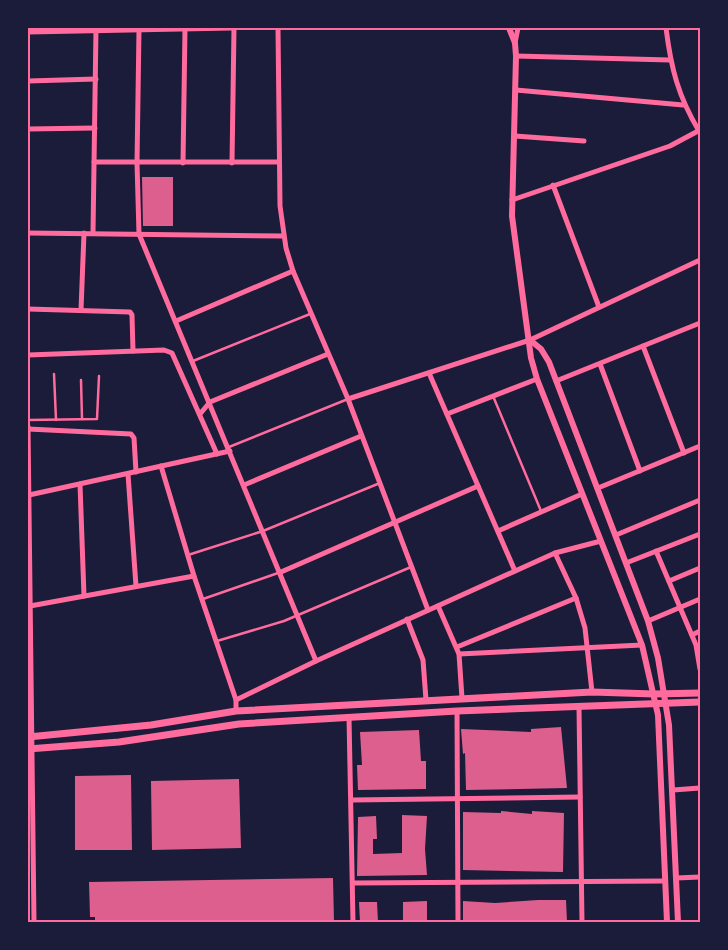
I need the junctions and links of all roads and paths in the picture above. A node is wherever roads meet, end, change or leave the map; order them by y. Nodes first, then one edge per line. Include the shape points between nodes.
1 (233, 28) edge
2 (278, 28) edge
3 (509, 28) edge
4 (518, 28) edge
5 (666, 28) edge
6 (96, 29) edge
7 (184, 29) edge
8 (139, 30) junction
9 (28, 32) edge
10 (515, 43) junction
11 (516, 56) junction
12 (670, 60) junction
13 (28, 80) edge
14 (96, 80) junction
15 (516, 90) junction
16 (683, 105) junction
17 (95, 128) junction
18 (28, 129) edge
19 (700, 131) edge
20 (514, 136) junction
21 (584, 141) dead end
22 (94, 162) junction
23 (278, 162) junction
24 (137, 163) junction
25 (183, 163) junction
26 (232, 163) junction
27 (554, 186) junction
28 (512, 200) junction
29 (28, 233) edge
30 (84, 233) junction
31 (93, 233) junction
32 (139, 234) junction
33 (283, 236) junction
34 (700, 260) edge
35 (293, 271) junction
36 (599, 307) junction
37 (28, 309) edge
38 (81, 310) junction
39 (311, 314) junction
40 (176, 321) junction
41 (700, 323) edge
42 (530, 340) junction
43 (643, 346) junction
44 (133, 351) junction
45 (328, 354) junction
46 (28, 355) edge
47 (193, 361) junction
48 (600, 364) junction
49 (430, 373) junction
50 (54, 374) dead end
51 (99, 376) dead end
52 (537, 379) junction
53 (81, 380) dead end
54 (556, 380) junction
55 (493, 395) junction
56 (348, 399) junction
57 (210, 402) junction
58 (200, 414) junction
59 (448, 414) junction
60 (82, 419) junction
61 (28, 420) edge
62 (56, 420) junction
63 (28, 428) edge
64 (361, 436) junction
65 (700, 446) edge
66 (230, 449) junction
67 (684, 452) junction
68 (217, 454) junction
69 (161, 466) junction
70 (640, 471) junction
71 (136, 472) junction
72 (128, 474) junction
73 (380, 483) junction
74 (80, 484) junction
75 (244, 485) junction
76 (478, 486) junction
77 (598, 488) junction
78 (582, 494) junction
79 (29, 495) junction
80 (700, 500) edge
81 (542, 512) junction
82 (394, 522) junction
83 (263, 531) junction
84 (498, 531) junction
85 (700, 534) edge
86 (616, 535) junction
87 (601, 541) junction
88 (656, 551) junction
89 (555, 553) junction
90 (188, 555) junction
91 (626, 563) junction
92 (411, 567) junction
93 (700, 568) edge
94 (515, 571) junction
95 (281, 572) junction
96 (194, 576) junction
97 (669, 581) junction
98 (136, 586) junction
99 (84, 596) junction
100 (29, 598) edge
101 (576, 598) junction
102 (202, 599) junction
103 (700, 599) edge
104 (30, 606) junction
105 (438, 606) junction
106 (680, 607) junction
107 (428, 610) junction
108 (298, 615) junction
109 (407, 619) junction
110 (648, 621) junction
111 (700, 631) edge
112 (692, 635) junction
113 (216, 642) junction
114 (642, 645) junction
115 (457, 647) junction
116 (588, 647) junction
117 (459, 654) junction
118 (316, 661) junction
119 (700, 661) edge
120 (700, 669) edge
121 (592, 692) junction
122 (700, 693) edge
123 (654, 694) junction
124 (665, 694) junction
125 (462, 698) junction
126 (236, 700) junction
127 (426, 700) junction
128 (700, 702) edge
129 (656, 703) junction
130 (667, 703) junction
131 (578, 707) junction
132 (236, 711) junction
133 (457, 711) junction
134 (349, 717) junction
135 (30, 737) edge
136 (30, 749) edge
137 (700, 788) edge
138 (673, 790) junction
139 (580, 797) junction
140 (459, 799) junction
141 (352, 800) junction
142 (700, 877) edge
143 (676, 878) junction
144 (666, 881) junction
145 (458, 882) junction
146 (581, 882) junction
147 (353, 883) junction
148 (34, 922) edge
149 (353, 922) edge
150 (458, 922) edge
151 (582, 922) edge
152 (666, 922) edge
153 (678, 922) edge

1 - 7 street
1 - 26 street
2 - 23 street
3 - 10 street
4 - 10 street
5 - 12 street
6 - 8 street
6 - 9 street
6 - 14 street
7 - 8 street
7 - 25 street
8 - 24 street
10 - 11 street
11 - 12 street
11 - 15 street
12 - 16 street
13 - 14 street
14 - 17 street
15 - 16 street
15 - 20 street
16 - 19 street
17 - 18 street
17 - 22 street
19 - 27 street via 670,146
20 - 21 street
20 - 28 street
22 - 24 street
22 - 31 street
23 - 26 street
23 - 33 street
24 - 25 street
24 - 32 street
25 - 26 street
27 - 28 street
27 - 36 street
28 - 42 street via 523,307
29 - 30 street
30 - 31 street
30 - 38 street
31 - 32 street
32 - 33 street
32 - 40 street
33 - 35 street
34 - 36 street
35 - 39 street
35 - 40 street
36 - 42 street
37 - 38 street
38 - 44 street via 130,312
39 - 45 street
39 - 47 lane
40 - 47 street
41 - 43 street
42 - 49 street
42 - 52 street
42 - 54 street via 545,355
43 - 48 street
43 - 67 street
44 - 46 street
44 - 58 street via 164,350 172,353
45 - 56 street
45 - 57 street
47 - 57 street
48 - 54 street
48 - 70 street
49 - 56 street
49 - 59 street
50 - 62 lane
51 - 60 lane via 99,417
52 - 55 street
52 - 78 street
53 - 60 lane
54 - 77 street
55 - 59 street
55 - 81 lane
56 - 64 street
56 - 66 lane
57 - 58 street
57 - 66 street
58 - 68 street
59 - 76 street
60 - 62 lane
61 - 62 lane
63 - 71 street via 131,434
63 - 79 street
64 - 73 street
64 - 75 street
65 - 67 street
66 - 68 street
66 - 75 street
67 - 70 street
68 - 69 street
69 - 71 street
69 - 90 street
70 - 77 street
71 - 72 street
72 - 74 street
72 - 98 street
73 - 82 street
73 - 83 lane
74 - 79 street
74 - 99 street
75 - 83 street
76 - 82 street
76 - 84 street
77 - 86 street
78 - 81 street
78 - 87 street
79 - 100 street
80 - 86 street
81 - 84 street
82 - 92 street
82 - 95 street
83 - 90 lane
83 - 95 street
84 - 94 street
85 - 88 street
86 - 91 street
87 - 89 street
87 - 114 street
88 - 91 street
88 - 97 street
89 - 94 street
89 - 101 street
90 - 96 street
91 - 110 street
92 - 107 street
92 - 108 lane
93 - 97 street
94 - 105 street
95 - 102 lane
95 - 108 street
96 - 98 street
96 - 102 street
97 - 106 street
98 - 99 street
99 - 104 street
100 - 104 street
101 - 115 street
101 - 116 street
102 - 113 street
103 - 106 street
104 - 135 street
105 - 107 street
105 - 115 street
106 - 110 street
106 - 112 street
107 - 109 street
108 - 113 lane
108 - 118 street
109 - 118 street
109 - 127 street via 423,660
110 - 124 street
111 - 112 street
112 - 119 street
113 - 126 street
114 - 116 street
114 - 123 street
115 - 117 street
116 - 117 street
116 - 121 street
117 - 125 street
118 - 126 street
119 - 120 street
121 - 123 main road
121 - 125 main road
122 - 124 main road
123 - 124 main road
123 - 129 street
124 - 130 street
125 - 127 main road
126 - 132 street
127 - 132 main road
128 - 130 main road
129 - 130 main road
129 - 131 main road
129 - 144 street
130 - 138 street
131 - 133 main road
131 - 139 street
132 - 135 main road via 151,725
133 - 134 main road
133 - 140 street
134 - 136 main road via 239,724 119,742
134 - 141 street
135 - 136 street
136 - 148 street
137 - 138 street
138 - 143 street
139 - 140 street
139 - 146 street
140 - 141 street
140 - 145 street
141 - 147 street
142 - 143 street
143 - 153 street
144 - 146 street
144 - 152 street
145 - 146 street
145 - 147 street
145 - 150 street
146 - 151 street
147 - 149 street

